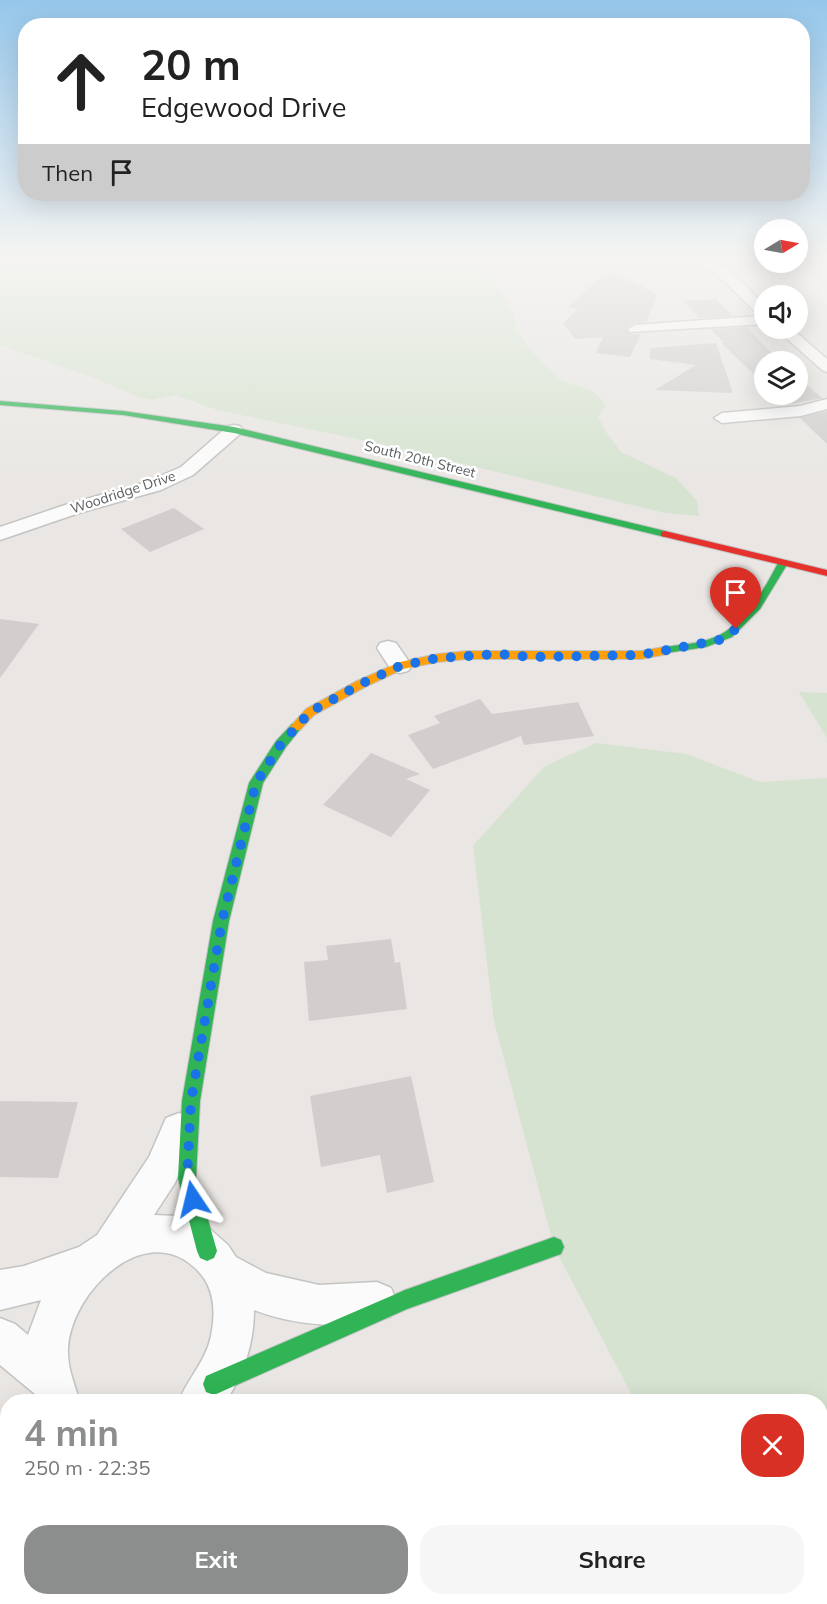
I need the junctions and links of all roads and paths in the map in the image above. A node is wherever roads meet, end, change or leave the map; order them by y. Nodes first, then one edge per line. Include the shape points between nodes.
1 (795, 339) edge
2 (827, 367) edge
3 (0, 403) edge
4 (827, 404) edge
5 (722, 418) dead end
6 (234, 430) junction
7 (0, 534) edge
8 (783, 563) junction
9 (827, 573) edge
10 (191, 1101) junction
11 (554, 1247) dead end
12 (100, 1255) junction
13 (215, 1261) junction
14 (0, 1290) edge
15 (405, 1300) junction
16 (0, 1339) edge
17 (55, 1390) edge
18 (207, 1392) edge

1 - 2 street
3 - 6 street, South 20th Street via 123,413
4 - 5 street via 801,411
6 - 7 street, Woodridge Drive via 187,471
6 - 8 street, South 20th Street
8 - 9 street, South 20th Street
8 - 10 street via 774,583 736,629 719,640 641,655 394,657 361,684 310,712 281,744 256,783 222,921
10 - 12 street via 162,1170
10 - 13 street via 187,1178
11 - 15 street
12 - 13 street via 138,1236 163,1233 187,1238
12 - 14 street via 24,1286
12 - 17 street via 68,1288 54,1317 47,1348
13 - 15 street via 260,1292 319,1305
13 - 18 street via 233,1295 234,1324 229,1354
15 - 18 street
16 - 17 street

